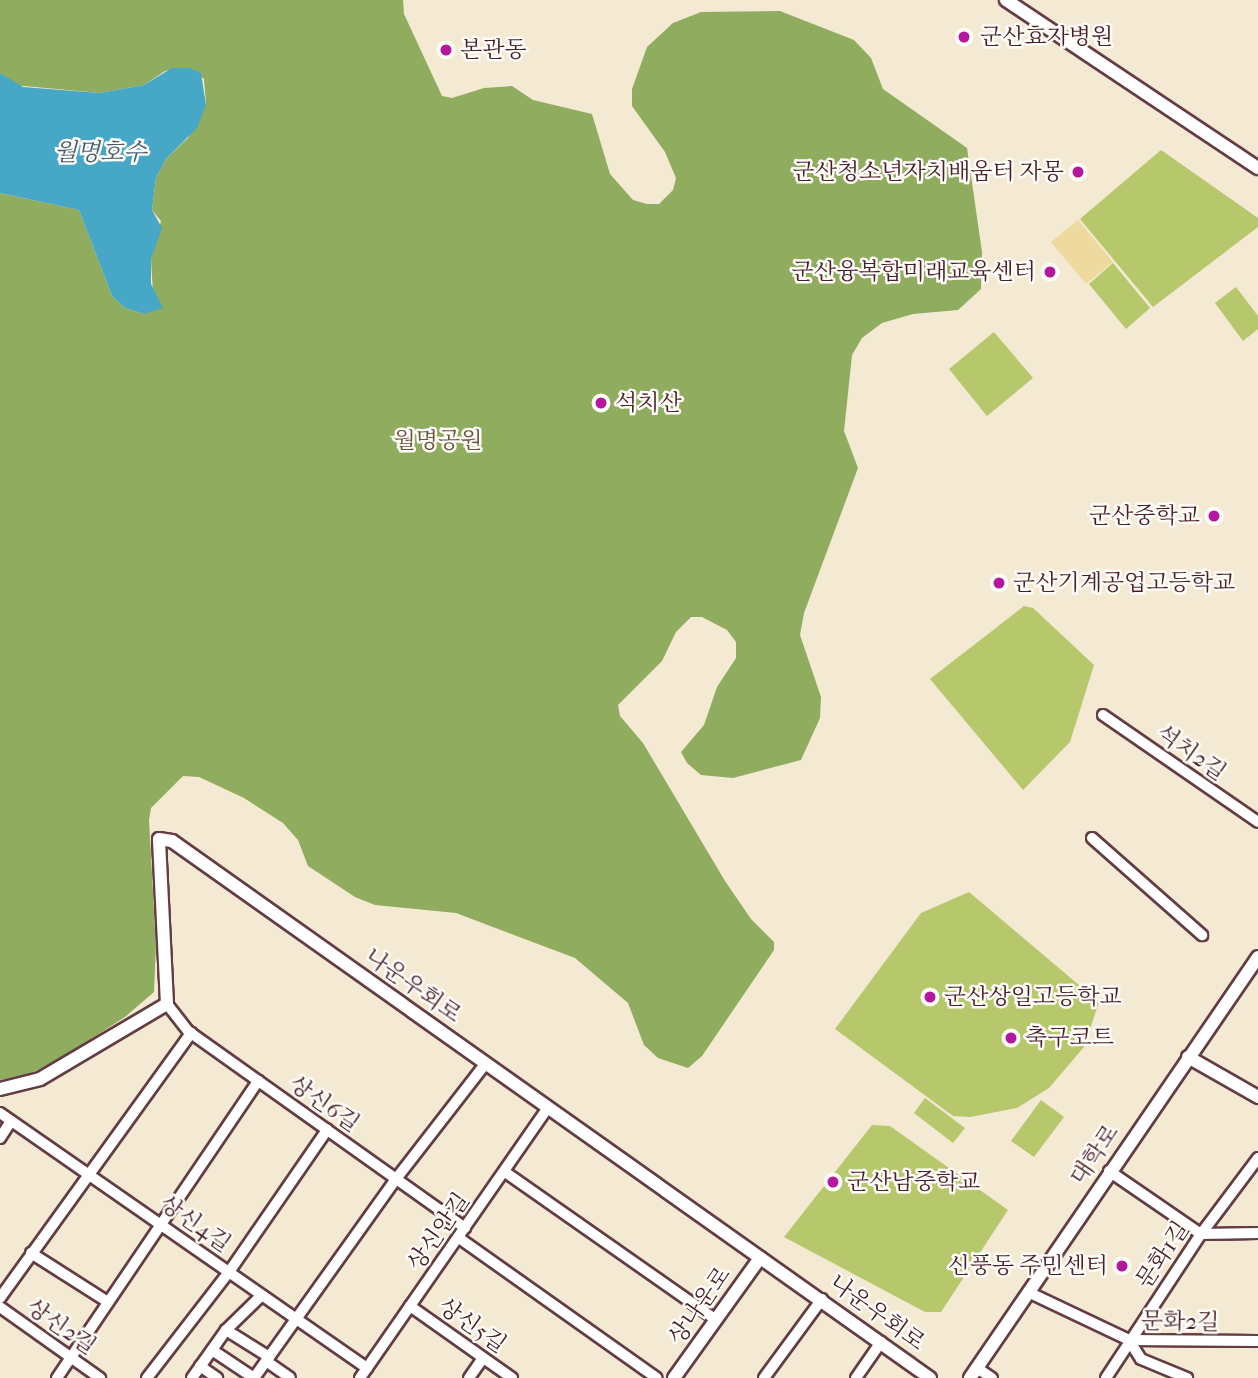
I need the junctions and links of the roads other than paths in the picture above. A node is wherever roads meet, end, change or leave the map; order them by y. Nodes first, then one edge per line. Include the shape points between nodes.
1 (1006, 0) edge
2 (1258, 168) edge
3 (1103, 715) dead end
4 (1258, 822) edge
5 (1092, 838) dead end
6 (1202, 935) dead end
7 (1258, 957) edge
8 (167, 1004) junction
9 (191, 1033) junction
10 (1188, 1057) junction
11 (486, 1063) junction
12 (258, 1081) junction
13 (0, 1089) edge
14 (1258, 1097) edge
15 (548, 1107) junction
16 (0, 1113) edge
17 (11, 1121) junction
18 (327, 1130) junction
19 (0, 1138) edge
20 (1258, 1158) edge
21 (1109, 1171) junction
22 (505, 1172) junction
23 (88, 1174) junction
24 (396, 1180) junction
25 (160, 1223) junction
26 (465, 1228) junction
27 (1258, 1233) edge
28 (1201, 1234) junction
29 (458, 1238) junction
30 (31, 1252) junction
31 (760, 1258) junction
32 (229, 1272) junction
33 (1028, 1292) junction
34 (262, 1295) junction
35 (0, 1298) edge
36 (821, 1299) junction
37 (108, 1302) junction
38 (410, 1306) junction
39 (0, 1307) edge
40 (296, 1318) junction
41 (716, 1320) junction
42 (226, 1329) junction
43 (1129, 1340) junction
44 (1258, 1341) edge
45 (881, 1342) junction
46 (212, 1350) junction
47 (72, 1358) junction
48 (483, 1358) junction
49 (268, 1359) junction
50 (200, 1366) junction
51 (367, 1368) junction
52 (974, 1373) edge
53 (57, 1378) edge
54 (100, 1378) edge
55 (147, 1378) edge
56 (191, 1378) edge
57 (217, 1378) edge
58 (254, 1378) edge
59 (290, 1378) edge
60 (360, 1378) edge
61 (469, 1378) edge
62 (512, 1378) edge
63 (657, 1378) edge
64 (674, 1378) edge
65 (764, 1378) edge
66 (856, 1378) edge
67 (930, 1378) edge
68 (992, 1378) edge
69 (1106, 1378) edge
70 (1187, 1378) edge

1 - 2 street
3 - 4 street, 석치2길
5 - 6 street
7 - 10 street, 대학로
8 - 9 street, 상신6길
8 - 11 street, 나운우회로 via 159,839 172,841
8 - 13 street via 40,1079
9 - 12 street, 상신6길
9 - 23 street
10 - 14 street
10 - 21 street, 대학로
11 - 15 street, 나운우회로
11 - 24 street
12 - 18 street, 상신6길
12 - 25 street
15 - 22 street, 상신안길
15 - 31 street, 나운우회로
16 - 17 street, 상신4길
17 - 19 street
17 - 23 street, 상신4길
18 - 24 street, 상신6길
18 - 32 street
20 - 28 street, 문화1길
21 - 28 street
21 - 33 street, 대학로
22 - 26 street, 상신안길
22 - 41 street
23 - 25 street, 상신4길
23 - 30 street
24 - 26 street, 상신6길
24 - 40 street
25 - 32 street, 상신4길
25 - 37 street
26 - 29 street, 상신안길
27 - 28 street
28 - 43 street, 문화1길
29 - 38 street, 상신안길
29 - 63 street
30 - 35 street
30 - 37 street
31 - 36 street, 나운우회로
31 - 41 street, 상나운로
32 - 34 street, 상신4길
32 - 55 street
33 - 43 street, 문화2길
33 - 52 street, 대학로
34 - 40 street, 상신4길
34 - 42 street
36 - 45 street, 나운우회로
36 - 65 street
37 - 47 street
38 - 48 street, 상신5길
38 - 51 street, 상신안길
39 - 47 street, 상신2길
40 - 49 street
40 - 51 street, 상신4길
41 - 64 street, 상나운로
42 - 46 street
42 - 49 street
43 - 44 street, 문화2길
43 - 69 street, 문화1길
43 - 70 street via 1141,1359
45 - 66 street
45 - 67 street, 나운우회로
46 - 50 street
46 - 58 street
47 - 53 street
47 - 54 street, 상신2길
48 - 61 street
48 - 62 street, 상신5길
49 - 58 street
49 - 59 street
50 - 56 street
50 - 57 street
51 - 60 street, 상신안길
52 - 68 street

